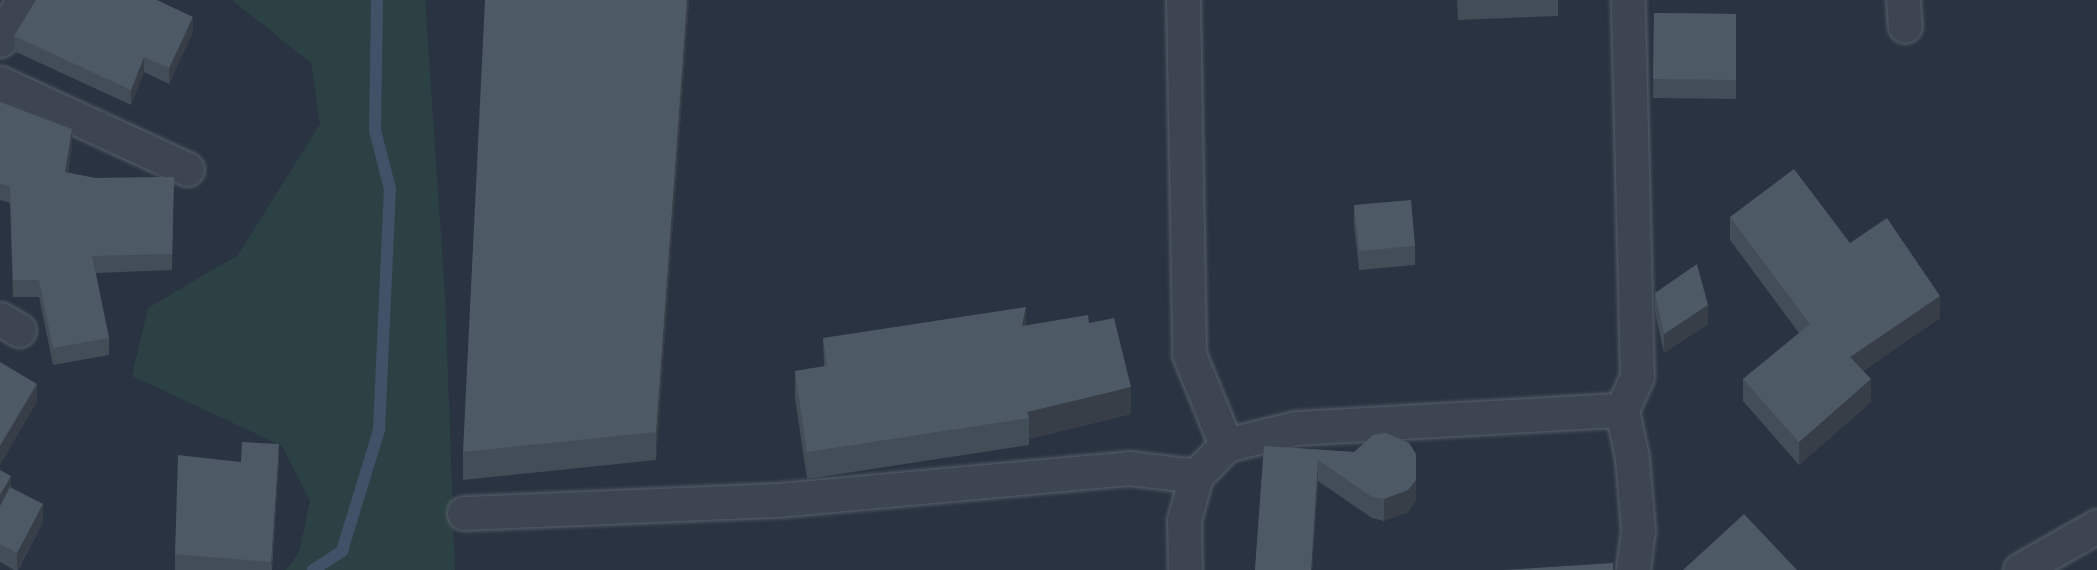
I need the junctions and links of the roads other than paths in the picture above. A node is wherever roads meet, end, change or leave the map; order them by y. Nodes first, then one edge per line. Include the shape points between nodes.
1 (23, 0) edge
2 (1183, 0) edge
3 (1628, 0) edge
4 (0, 40) edge
5 (0, 83) edge
6 (187, 169) dead end
7 (1622, 410) junction
8 (1226, 445) junction
9 (1196, 476) junction
10 (464, 513) dead end
11 (2097, 526) edge
12 (1185, 570) edge
13 (1633, 570) edge
14 (2020, 570) edge

1 - 4 street
2 - 8 street via 1189,354
3 - 7 street via 1637,377
5 - 6 street
7 - 8 street via 1294,428
7 - 13 street via 1632,458 1638,530
8 - 9 street
9 - 10 street via 1129,468 778,500
9 - 12 street via 1184,520
11 - 14 street

